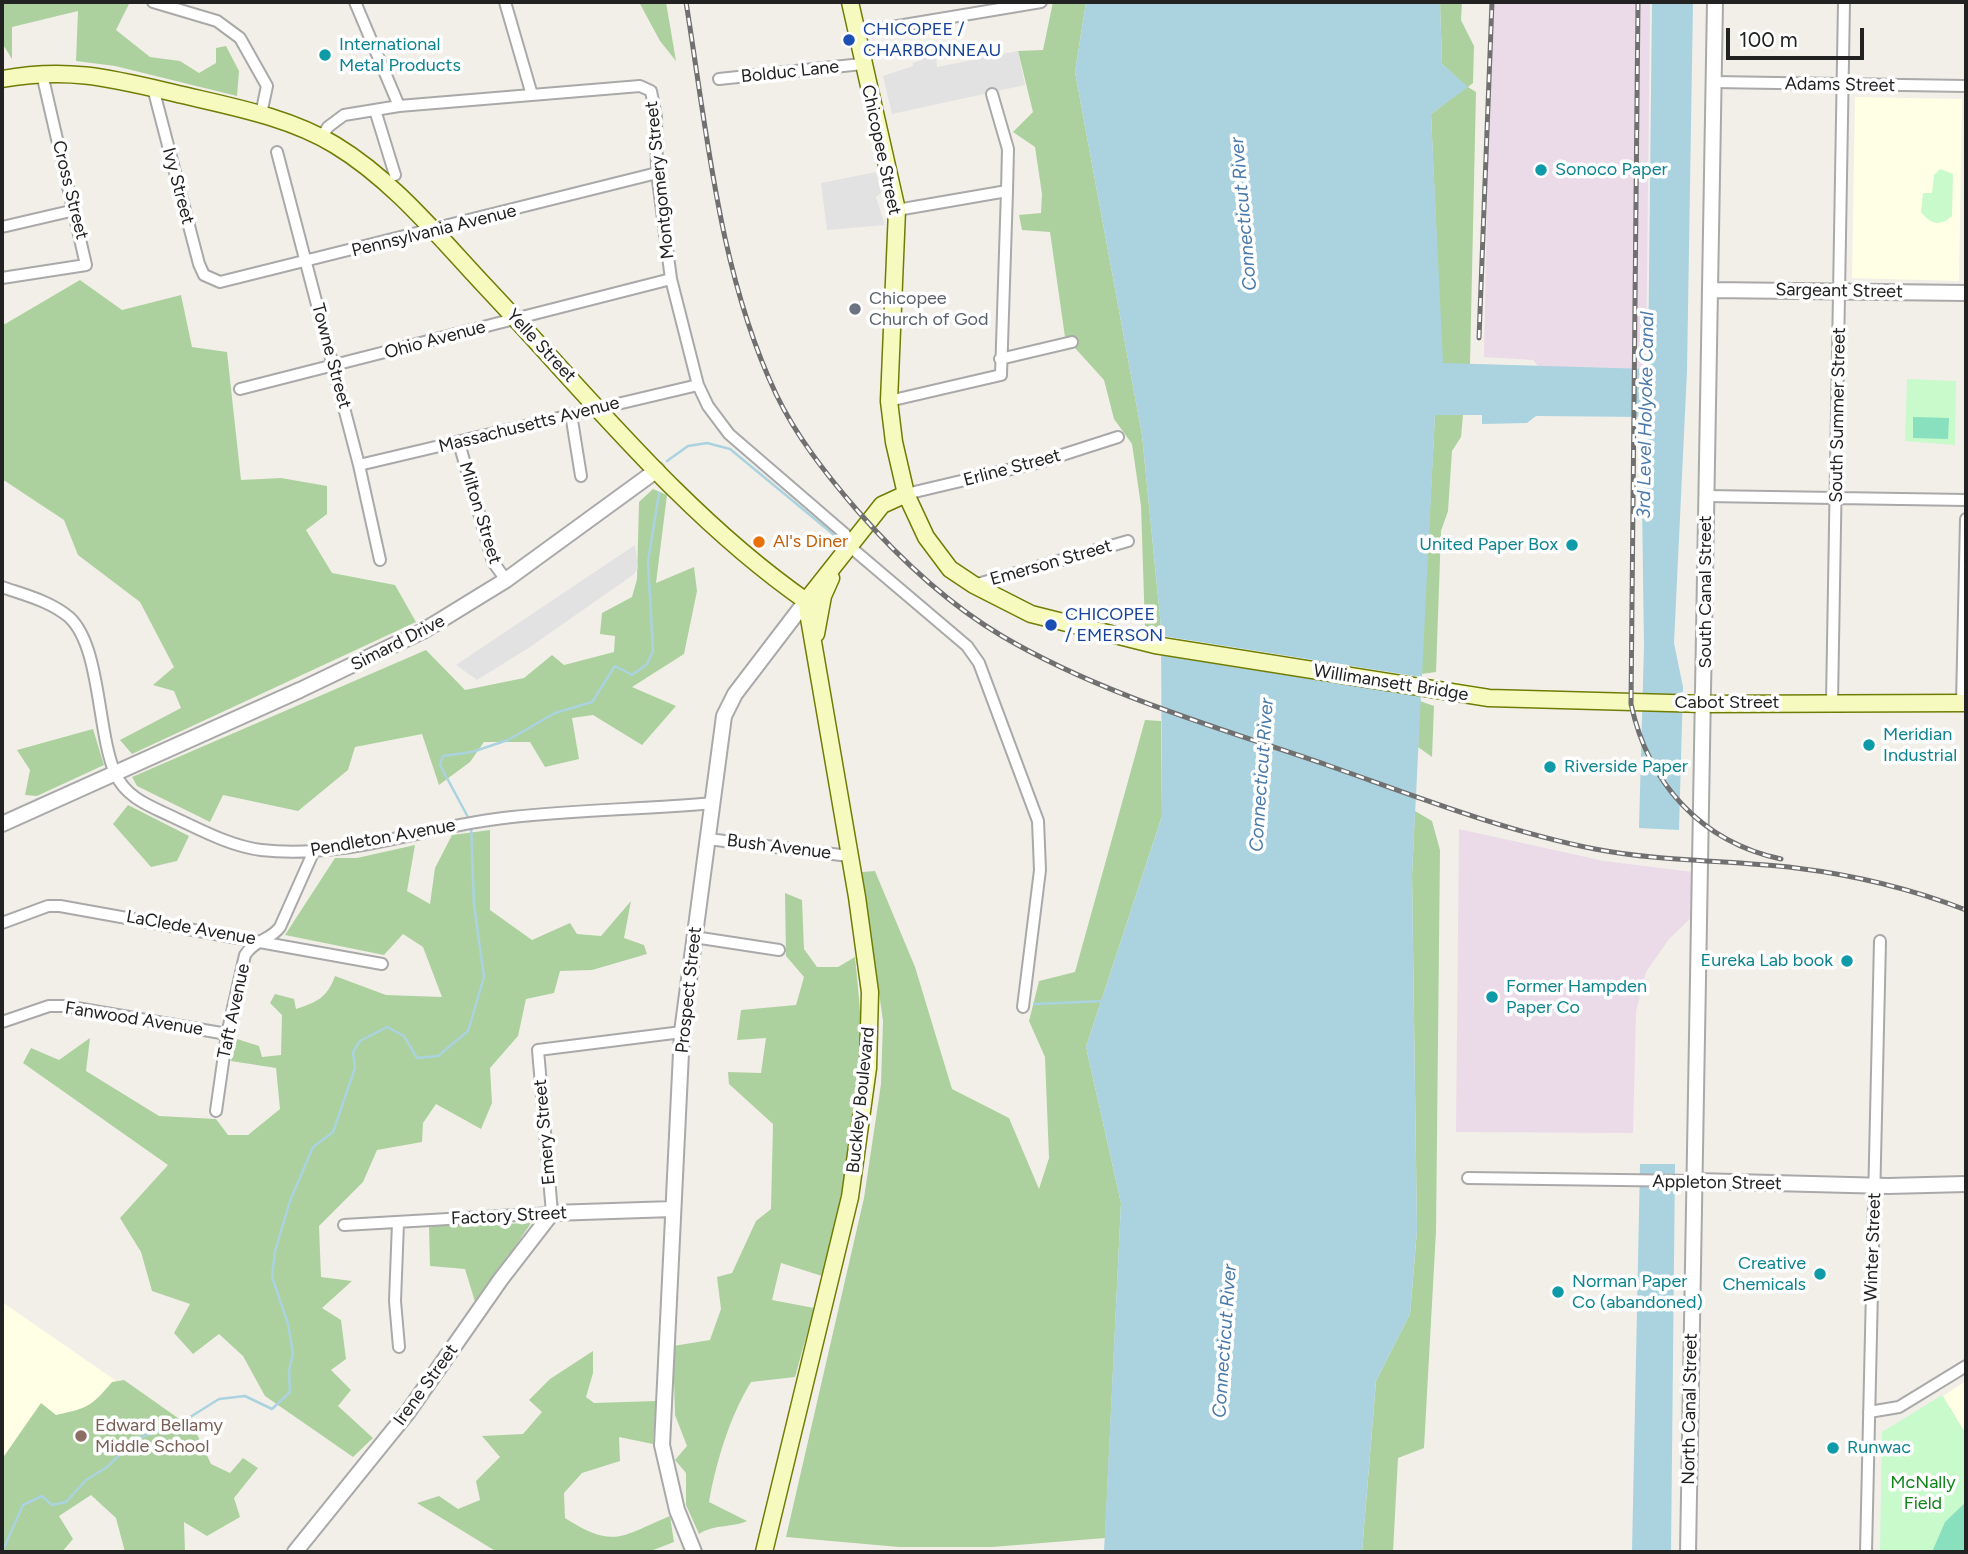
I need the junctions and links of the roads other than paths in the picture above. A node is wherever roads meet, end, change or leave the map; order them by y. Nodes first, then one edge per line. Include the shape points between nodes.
1 (153, 2) edge
2 (355, 2) edge
3 (850, 2) edge
4 (1041, 2) edge
5 (1716, 2) edge
6 (1844, 2) edge
7 (506, 3) edge
8 (1000, 4) edge
9 (856, 33) junction
10 (862, 64) junction
11 (42, 74) junction
12 (2, 79) edge
13 (719, 79) dead end
14 (1714, 82) junction
15 (1844, 85) junction
16 (1966, 86) edge
17 (153, 88) junction
18 (992, 94) dead end
19 (531, 95) junction
20 (400, 106) junction
21 (375, 110) junction
22 (261, 114) junction
23 (321, 138) junction
24 (277, 152) dead end
25 (657, 173) junction
26 (395, 175) dead end
27 (1007, 191) junction
28 (75, 210) junction
29 (897, 210) junction
30 (2, 227) edge
31 (434, 231) junction
32 (306, 263) junction
33 (2, 278) edge
34 (210, 279) joint
35 (670, 279) junction
36 (1711, 289) junction
37 (1840, 291) junction
38 (1966, 293) edge
39 (516, 319) junction
40 (1072, 342) dead end
41 (1000, 359) junction
42 (333, 364) junction
43 (698, 384) junction
44 (240, 390) dead end
45 (889, 401) junction
46 (600, 408) junction
47 (571, 414) junction
48 (1118, 437) dead end
49 (459, 443) junction
50 (359, 465) junction
51 (657, 470) junction
52 (581, 476) dead end
53 (906, 494) junction
54 (1706, 496) junction
55 (1837, 498) junction
56 (1966, 500) edge
57 (1966, 519) edge
58 (1128, 541) dead end
59 (844, 551) junction
60 (380, 560) dead end
61 (506, 580) junction
62 (974, 585) junction
63 (2, 587) edge
64 (806, 601) junction
65 (1155, 645) joint
66 (814, 654) junction
67 (1489, 698) joint
68 (1832, 702) junction
69 (1700, 703) junction
70 (1964, 703) edge
71 (115, 773) junction
72 (713, 803) junction
73 (2, 824) edge
74 (708, 839) junction
75 (313, 853) junction
76 (849, 856) junction
77 (2, 923) edge
78 (694, 937) junction
79 (260, 940) junction
80 (1880, 941) dead end
81 (779, 950) dead end
82 (382, 964) dead end
83 (1023, 1007) dead end
84 (2, 1022) edge
85 (682, 1032) junction
86 (227, 1034) junction
87 (216, 1111) dead end
88 (1468, 1178) dead end
89 (1690, 1182) junction
90 (1966, 1184) edge
91 (1875, 1186) junction
92 (673, 1209) junction
93 (552, 1213) junction
94 (398, 1223) junction
95 (344, 1224) dead end
96 (398, 1347) dead end
97 (1966, 1366) edge
98 (1869, 1412) junction
99 (295, 1552) edge
100 (694, 1552) edge
101 (764, 1552) edge
102 (1688, 1552) edge
103 (1866, 1552) edge

1 - 22 street via 217,21 240,38 267,86
2 - 20 street
3 - 9 main road, Chicopee Street
4 - 8 street
5 - 14 street, South Canal Street
6 - 15 street, South Summer Street
7 - 19 street
8 - 9 street
9 - 10 main road, Chicopee Street
10 - 13 street, Bolduc Lane
10 - 29 main road, Chicopee Street
11 - 12 main road
11 - 17 main road via 93,74
11 - 28 street, Cross Street
14 - 15 street, Adams Street
14 - 36 street, South Canal Street
15 - 16 street, Adams Street
15 - 37 street, South Summer Street
17 - 22 main road
17 - 34 street, Ivy Street via 199,264
18 - 27 street via 1008,149
19 - 20 street, Montgomery Street
19 - 25 street, Montgomery Street via 647,88 654,98
20 - 21 street, Montgomery Street
21 - 23 street, Montgomery Street via 344,115
21 - 26 street
22 - 23 main road, Yelle Street
23 - 31 main road, Yelle Street via 381,180
24 - 32 street, Towne Street
25 - 31 street, Pennsylvania Avenue
25 - 35 street, Montgomery Street
27 - 29 street
27 - 41 street
28 - 30 street
28 - 33 street, Cross Street via 86,265
29 - 45 main road, Chicopee Street
31 - 32 street, Pennsylvania Avenue
31 - 39 main road, Yelle Street
32 - 34 street, Pennsylvania Avenue via 220,282
32 - 42 street, Towne Street
35 - 39 street, Ohio Avenue
35 - 43 street, Montgomery Street
36 - 37 street, Sargeant Street
36 - 54 street, South Canal Street
37 - 38 street, Sargeant Street
37 - 55 street, South Summer Street
39 - 42 street, Ohio Avenue
39 - 46 main road, Yelle Street
40 - 41 street
41 - 45 street via 1001,375
42 - 44 street, Ohio Avenue
42 - 50 street, Towne Street
43 - 46 street, Massachusetts Avenue
43 - 59 street, Montgomery Street via 729,434 845,534
45 - 53 main road, Chicopee Street
46 - 47 street, Massachusetts Avenue
46 - 51 main road, Yelle Street
47 - 49 street, Massachusetts Avenue
47 - 52 street
48 - 53 street, Erline Street via 1037,463
49 - 50 street, Massachusetts Avenue
49 - 61 street, Milton Street via 493,562
50 - 60 street, Towne Street
51 - 61 street, Simard Drive
51 - 64 main road, Yelle Street via 745,557
53 - 59 main road, Prospect Street via 882,505
53 - 62 main road, Chicopee Street via 939,558
54 - 55 street
54 - 69 street, South Canal Street
55 - 56 street
55 - 68 street, South Summer Street
57 - 70 street
58 - 62 street, Emerson Street
59 - 64 main road, Prospect Street
59 - 66 main road via 823,596
59 - 83 street, Montgomery Street via 967,646 979,663 1038,821 1041,844
61 - 71 street, Simard Drive via 387,651
62 - 65 main road, Chicopee Street via 1031,614
63 - 71 street via 54,608 79,630
64 - 66 main road, Buckley Boulevard
64 - 72 street, Prospect Street via 728,706
65 - 67 main road, Willimansett Bridge
66 - 76 main road, Buckley Boulevard
67 - 69 main road, Cabot Street
68 - 69 main road, Cabot Street
68 - 70 main road, Cabot Street
69 - 89 street, South Canal Street
71 - 73 street
71 - 75 street, Pendleton Avenue via 130,795 227,842 260,850
72 - 74 street, Prospect Street
72 - 75 street, Pendleton Avenue via 480,821
74 - 76 street, Bush Avenue
74 - 78 street, Prospect Street
75 - 79 street, Taft Avenue via 280,927
76 - 101 main road, Buckley Boulevard via 866,954 871,1029 859,1147
77 - 79 street, LaClede Avenue via 60,906
78 - 81 street
78 - 85 street, Prospect Street
79 - 82 street, LaClede Avenue
79 - 86 street, Taft Avenue via 246,955
80 - 91 street, Winter Street
84 - 86 street, Fanwood Avenue via 49,1006 65,1006
85 - 92 street, Prospect Street
85 - 93 street, Emery Street via 538,1050
86 - 87 street, Taft Avenue
88 - 89 street, Appleton Street
89 - 91 street, Appleton Street
89 - 102 street, North Canal Street
90 - 91 street, Appleton Street
91 - 98 street, Winter Street
92 - 93 street, Factory Street
92 - 100 street, Prospect Street via 662,1445 677,1510
93 - 94 street, Factory Street
93 - 99 street, Irene Street via 408,1412
94 - 95 street, Factory Street
94 - 96 street
97 - 98 street via 1899,1407
98 - 103 street, Winter Street

